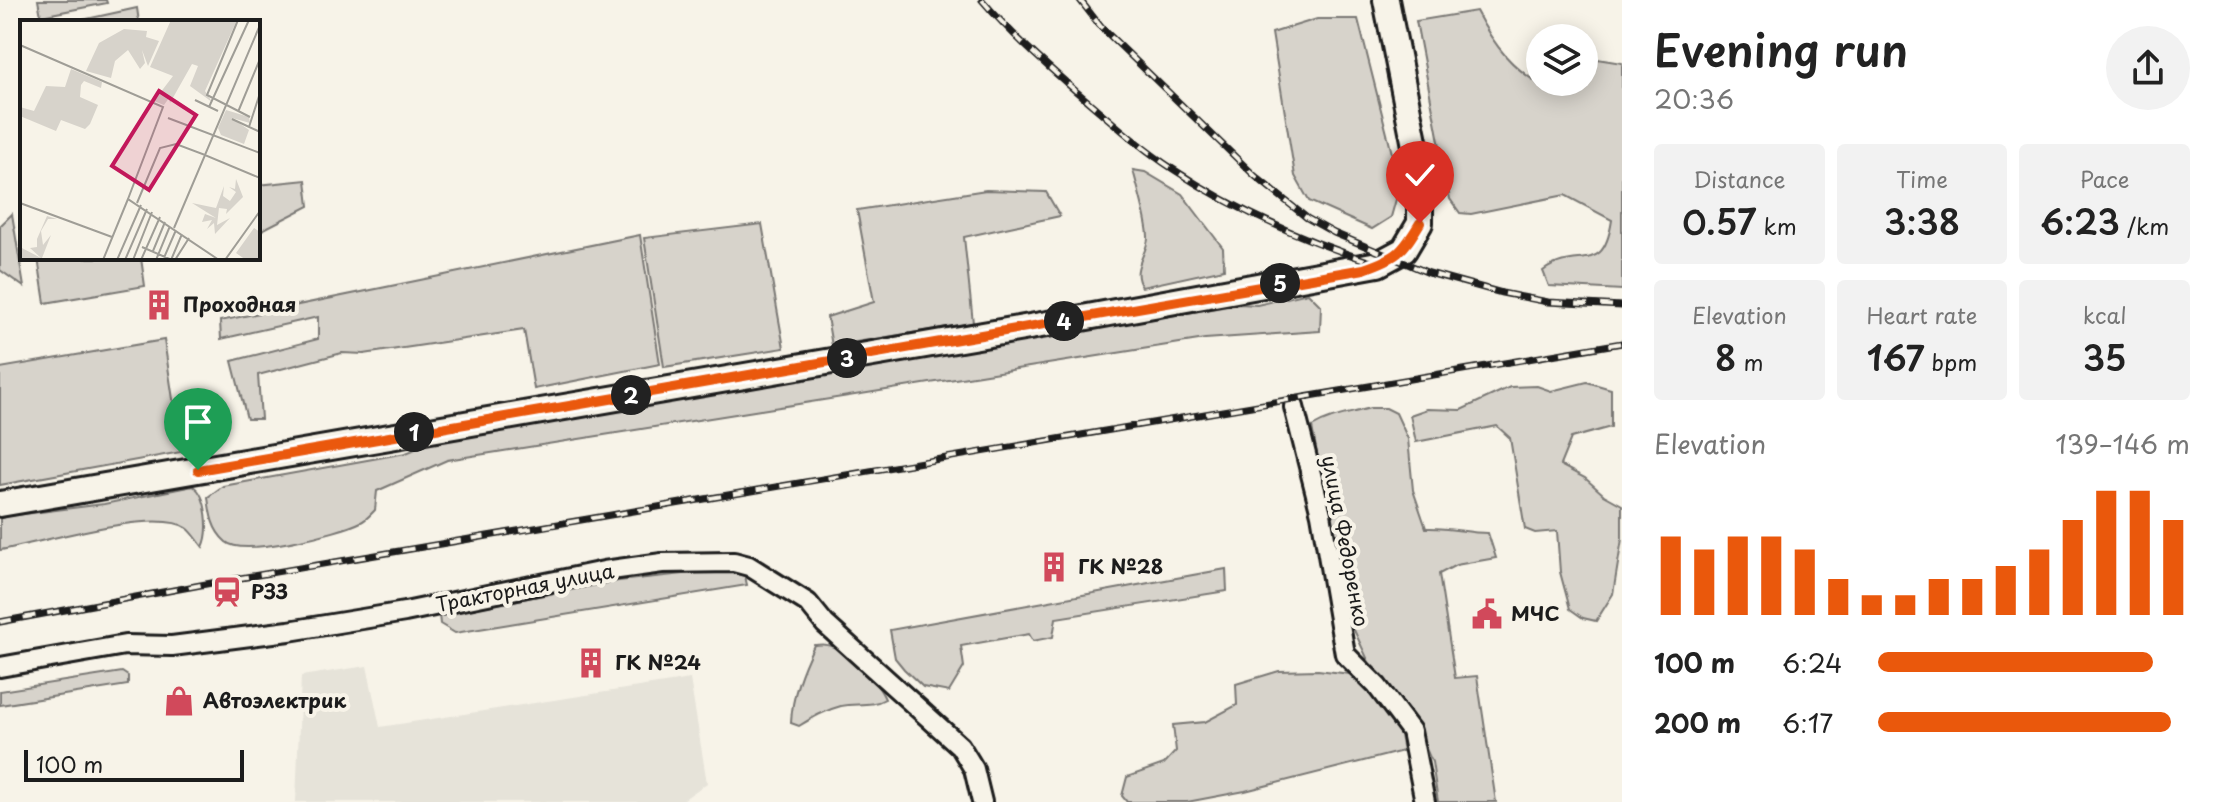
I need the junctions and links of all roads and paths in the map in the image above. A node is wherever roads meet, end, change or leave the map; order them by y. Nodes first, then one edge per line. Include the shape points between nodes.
1 (1386, 0) edge
2 (1294, 407) dead end
3 (0, 504) edge
4 (0, 667) edge
5 (982, 802) edge
6 (1425, 802) edge

1 - 3 main road via 1420,171 1420,223 1404,250 1378,264
2 - 6 street, улица Федоренко via 1321,514 1345,654 1411,731
4 - 5 street, Тракторная улица via 125,645 172,646 289,631 604,571 734,562 808,603 960,746 974,769

